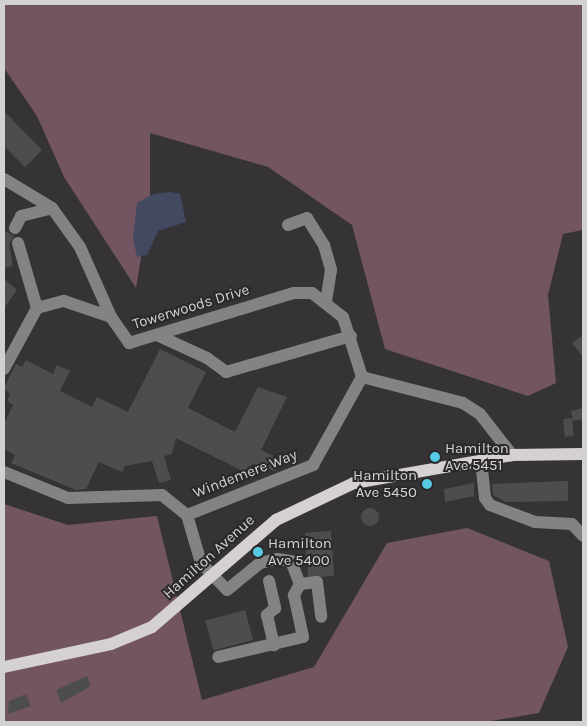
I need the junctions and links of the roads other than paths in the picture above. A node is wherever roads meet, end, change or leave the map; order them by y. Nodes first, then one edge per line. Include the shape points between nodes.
1 (4, 179) edge
2 (52, 208) junction
3 (288, 225) dead end
4 (15, 228) dead end
5 (18, 242) dead end
6 (326, 301) junction
7 (37, 308) junction
8 (111, 317) junction
9 (157, 335) junction
10 (351, 336) junction
11 (4, 369) edge
12 (362, 377) junction
13 (583, 454) edge
14 (512, 455) junction
15 (481, 460) junction
16 (4, 472) edge
17 (187, 515) junction
18 (583, 536) edge
19 (209, 576) junction
20 (269, 581) dead end
21 (300, 584) junction
22 (321, 617) dead end
23 (274, 646) junction
24 (218, 658) dead end
25 (4, 667) edge

1 - 2 street, Towerwoods Drive
2 - 4 street via 36,215 21,216
2 - 8 street, Towerwoods Drive via 80,247
3 - 6 street via 307,218 324,245 331,270
5 - 7 street
6 - 9 street, Towerwoods Drive via 312,293 294,293
6 - 10 street, Towerwoods Drive via 343,316
7 - 8 street via 64,301
7 - 11 street
8 - 9 street, Towerwoods Drive via 129,343
9 - 10 street via 207,358 226,372
10 - 12 street, Towerwoods Drive
12 - 14 street via 463,403 480,414
12 - 17 street, Windemere Way via 313,465
13 - 14 main road, Hamilton Avenue
14 - 15 main road, Hamilton Avenue
15 - 18 street via 485,498 490,505 535,522 572,524
15 - 19 main road, Hamilton Avenue via 389,474 324,495 276,520
16 - 17 street via 81,500 162,495
17 - 19 street, Windemere Way via 192,545
19 - 21 street via 226,590 260,563 285,559 294,565
19 - 25 main road, Hamilton Avenue via 170,614 132,636
20 - 23 street via 275,608 267,615
21 - 22 street via 316,582
21 - 23 street via 294,595 303,637
23 - 24 street

